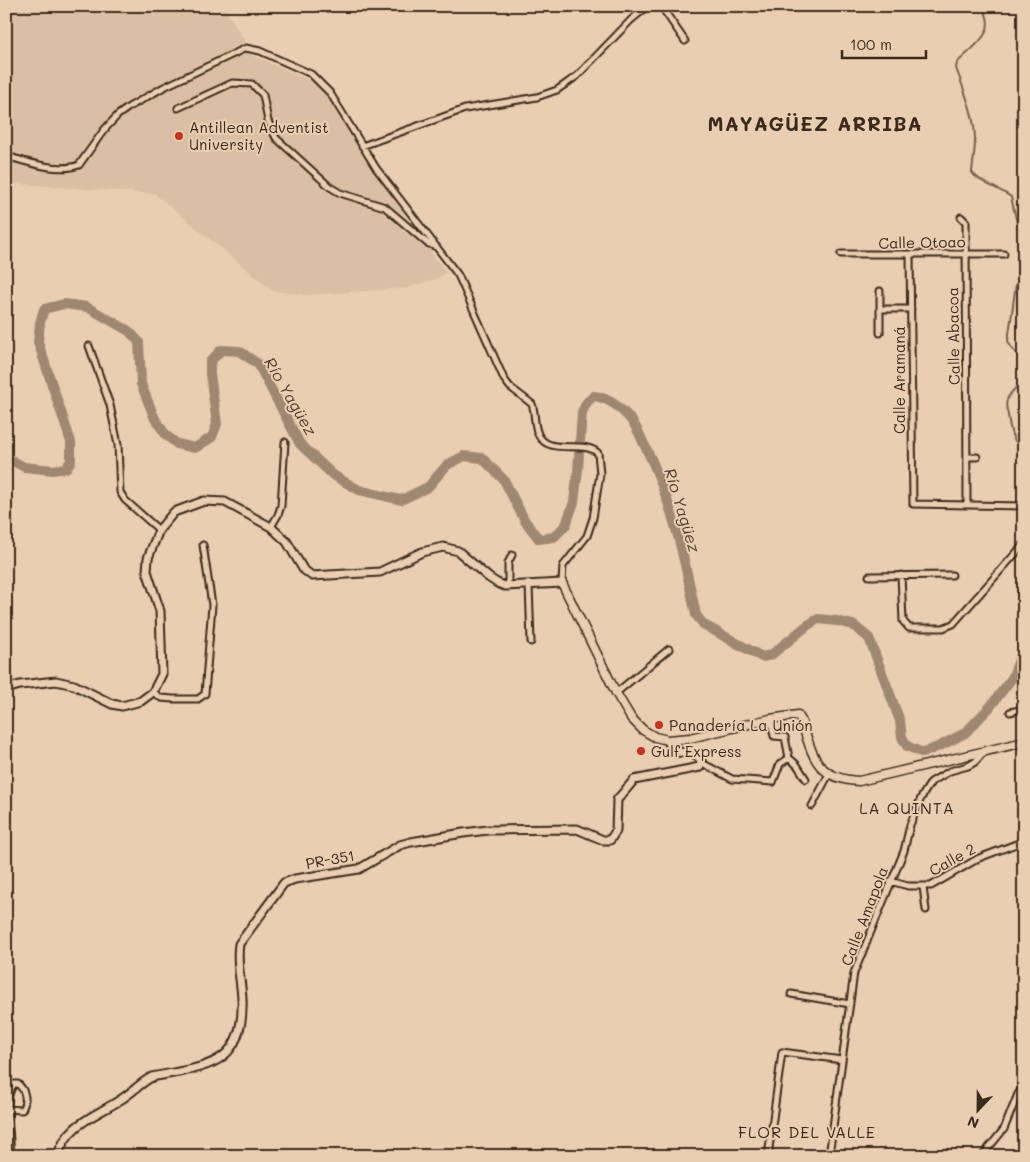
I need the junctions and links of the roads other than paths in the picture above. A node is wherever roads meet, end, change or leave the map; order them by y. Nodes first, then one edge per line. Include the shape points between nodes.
1 (648, 6) edge
2 (661, 6) edge
3 (686, 41) dead end
4 (178, 108) dead end
5 (362, 146) junction
6 (6, 156) edge
7 (961, 217) dead end
8 (438, 247) junction
9 (841, 254) dead end
10 (965, 254) junction
11 (1004, 254) dead end
12 (910, 255) junction
13 (880, 291) dead end
14 (880, 309) junction
15 (911, 309) junction
16 (880, 333) dead end
17 (89, 346) dead end
18 (285, 442) dead end
19 (967, 457) junction
20 (977, 457) dead end
21 (967, 505) junction
22 (1024, 506) edge
23 (271, 527) junction
24 (159, 530) junction
25 (203, 544) dead end
26 (1024, 544) edge
27 (512, 555) dead end
28 (901, 575) junction
29 (952, 575) dead end
30 (869, 576) dead end
31 (562, 583) junction
32 (529, 585) junction
33 (508, 586) junction
34 (531, 642) dead end
35 (669, 649) dead end
36 (6, 689) edge
37 (153, 692) junction
38 (616, 692) junction
39 (1024, 709) edge
40 (1010, 712) dead end
41 (770, 719) junction
42 (668, 740) junction
43 (1024, 742) edge
44 (983, 753) junction
45 (789, 758) junction
46 (702, 763) junction
47 (829, 774) junction
48 (806, 779) dead end
49 (812, 806) dead end
50 (1024, 841) edge
51 (890, 881) junction
52 (923, 887) junction
53 (926, 910) dead end
54 (791, 994) dead end
55 (850, 1004) junction
56 (842, 1060) junction
57 (1024, 1087) edge
58 (8, 1109) junction
59 (10, 1156) edge
60 (58, 1156) edge
61 (768, 1156) edge
62 (829, 1156) edge
63 (982, 1156) edge

1 - 5 street via 578,76 557,90 537,97 465,109
2 - 3 street
4 - 8 street via 232,83 252,84 263,95 268,121 276,138 330,187 385,207 426,243
5 - 6 street via 330,94 312,74 250,48 220,59 129,107 104,130 79,165 43,166
5 - 8 street
7 - 10 street, Calle Abacoa via 966,222
8 - 31 street via 458,275 504,379 532,404 540,438 550,444 590,447 598,453 600,474 593,518 587,536 563,566
9 - 12 street, Calle Otoao
10 - 11 street, Calle Otoao
10 - 12 street, Calle Otoao
10 - 19 street, Calle Abacoa
12 - 15 street, Calle Aramaná
13 - 14 street
14 - 15 street
14 - 16 street
15 - 21 street, Calle Aramaná via 912,504
17 - 24 street via 110,405 118,445 120,492
18 - 23 street via 280,506
19 - 20 street
19 - 21 street, Calle Abacoa
21 - 22 street
23 - 24 street via 225,502 204,501 174,512
23 - 33 street via 287,542 303,569 312,576 380,572 422,552 443,547 458,552 488,577
24 - 37 street via 148,558 147,571 160,611 162,674
25 - 37 street via 212,605 205,694 198,699 173,699 161,698
26 - 28 street via 953,624 943,628 909,628 903,622
27 - 33 street via 508,563
28 - 29 street
28 - 30 street
31 - 32 street
31 - 38 main road
32 - 33 street
32 - 34 street
35 - 38 street
36 - 37 street via 56,681 74,684 122,706 140,701
38 - 42 main road via 631,718 643,730
39 - 40 street
41 - 42 main road via 705,735
41 - 45 street via 774,736 785,736
41 - 47 main road via 798,715 816,762
42 - 46 street via 674,752 696,754
43 - 44 main road
44 - 47 main road via 859,781
44 - 51 street, Calle Amapola via 968,766 950,771 926,788
45 - 46 street via 780,764 773,782 732,779
45 - 48 street
46 - 60 street, PR-351 / PR-351 via 695,769 634,780 617,800 616,831 610,840 577,829 463,833 400,845 359,870 284,883 240,944 241,1023 226,1055 207,1066 146,1080 120,1101 74,1127
47 - 49 street
50 - 52 street, Calle 2 via 979,858 939,882
51 - 52 street, Calle 2
51 - 55 street, Calle Amapola via 854,973
52 - 53 street
54 - 55 street
55 - 56 street, Calle Amapola
56 - 61 street via 782,1052
56 - 62 street, Calle Amapola
57 - 63 street via 1004,1129
58 - 58 street via 22,1110 24,1106 26,1100 18,1084 9,1090
58 - 59 street

